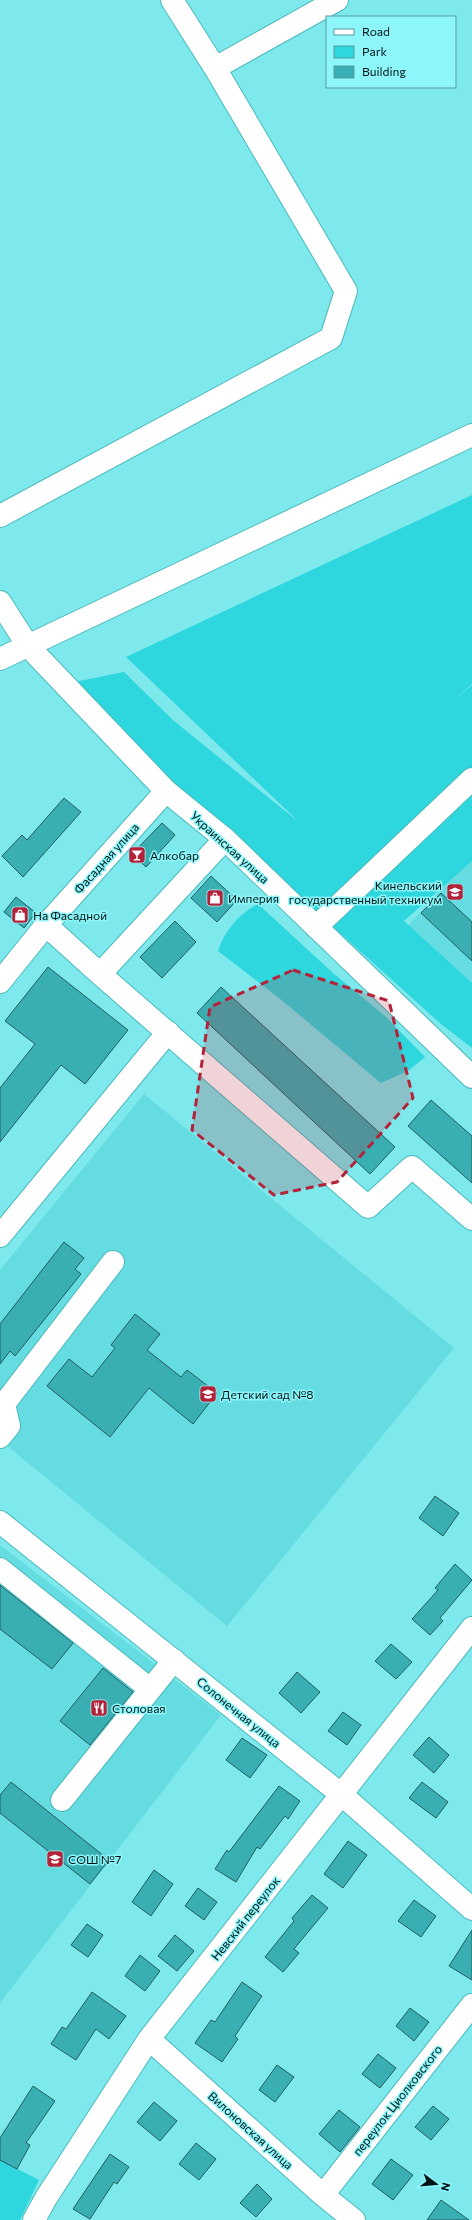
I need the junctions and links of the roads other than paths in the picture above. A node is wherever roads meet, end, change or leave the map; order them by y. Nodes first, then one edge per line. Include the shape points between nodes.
1 (172, 0) edge
2 (337, 0) edge
3 (215, 68) junction
4 (472, 435) edge
5 (0, 516) edge
6 (0, 602) edge
7 (28, 646) junction
8 (0, 659) edge
9 (472, 779) edge
10 (166, 791) junction
11 (225, 839) junction
12 (46, 924) junction
13 (316, 927) junction
14 (100, 974) junction
15 (0, 982) edge
16 (168, 1032) junction
17 (472, 1076) edge
18 (472, 1219) edge
19 (0, 1236) edge
20 (113, 1262) dead end
21 (0, 1437) edge
22 (0, 1522) edge
23 (0, 1569) edge
24 (472, 1628) edge
25 (174, 1660) junction
26 (150, 1689) junction
27 (342, 1796) junction
28 (62, 1800) dead end
29 (472, 1909) edge
30 (472, 2005) edge
31 (149, 2039) junction
32 (323, 2195) junction
33 (34, 2220) edge
34 (354, 2220) edge

1 - 3 street
2 - 3 street
3 - 5 street via 346,291 331,338
4 - 7 street
6 - 7 street, Украинская улица
7 - 8 street
7 - 10 street, Украинская улица
9 - 13 street
10 - 11 street, Украинская улица
10 - 12 street, Фасадная улица
11 - 13 street, Украинская улица
11 - 14 street
12 - 14 street
12 - 15 street, Фасадная улица
13 - 17 street, Украинская улица
14 - 16 street
16 - 18 street via 368,1207 412,1167
16 - 19 street
20 - 21 street via 4,1404 9,1426
22 - 25 street, Солонечная улица
23 - 26 street
24 - 27 street, Невский переулок
25 - 26 street
25 - 27 street, Солонечная улица
26 - 28 street
27 - 29 street, Солонечная улица
27 - 31 street, Невский переулок
30 - 32 street, переулок Циолковского
31 - 32 street, Вилоновская улица
31 - 33 street, Невский переулок
32 - 34 street, Вилоновская улица

